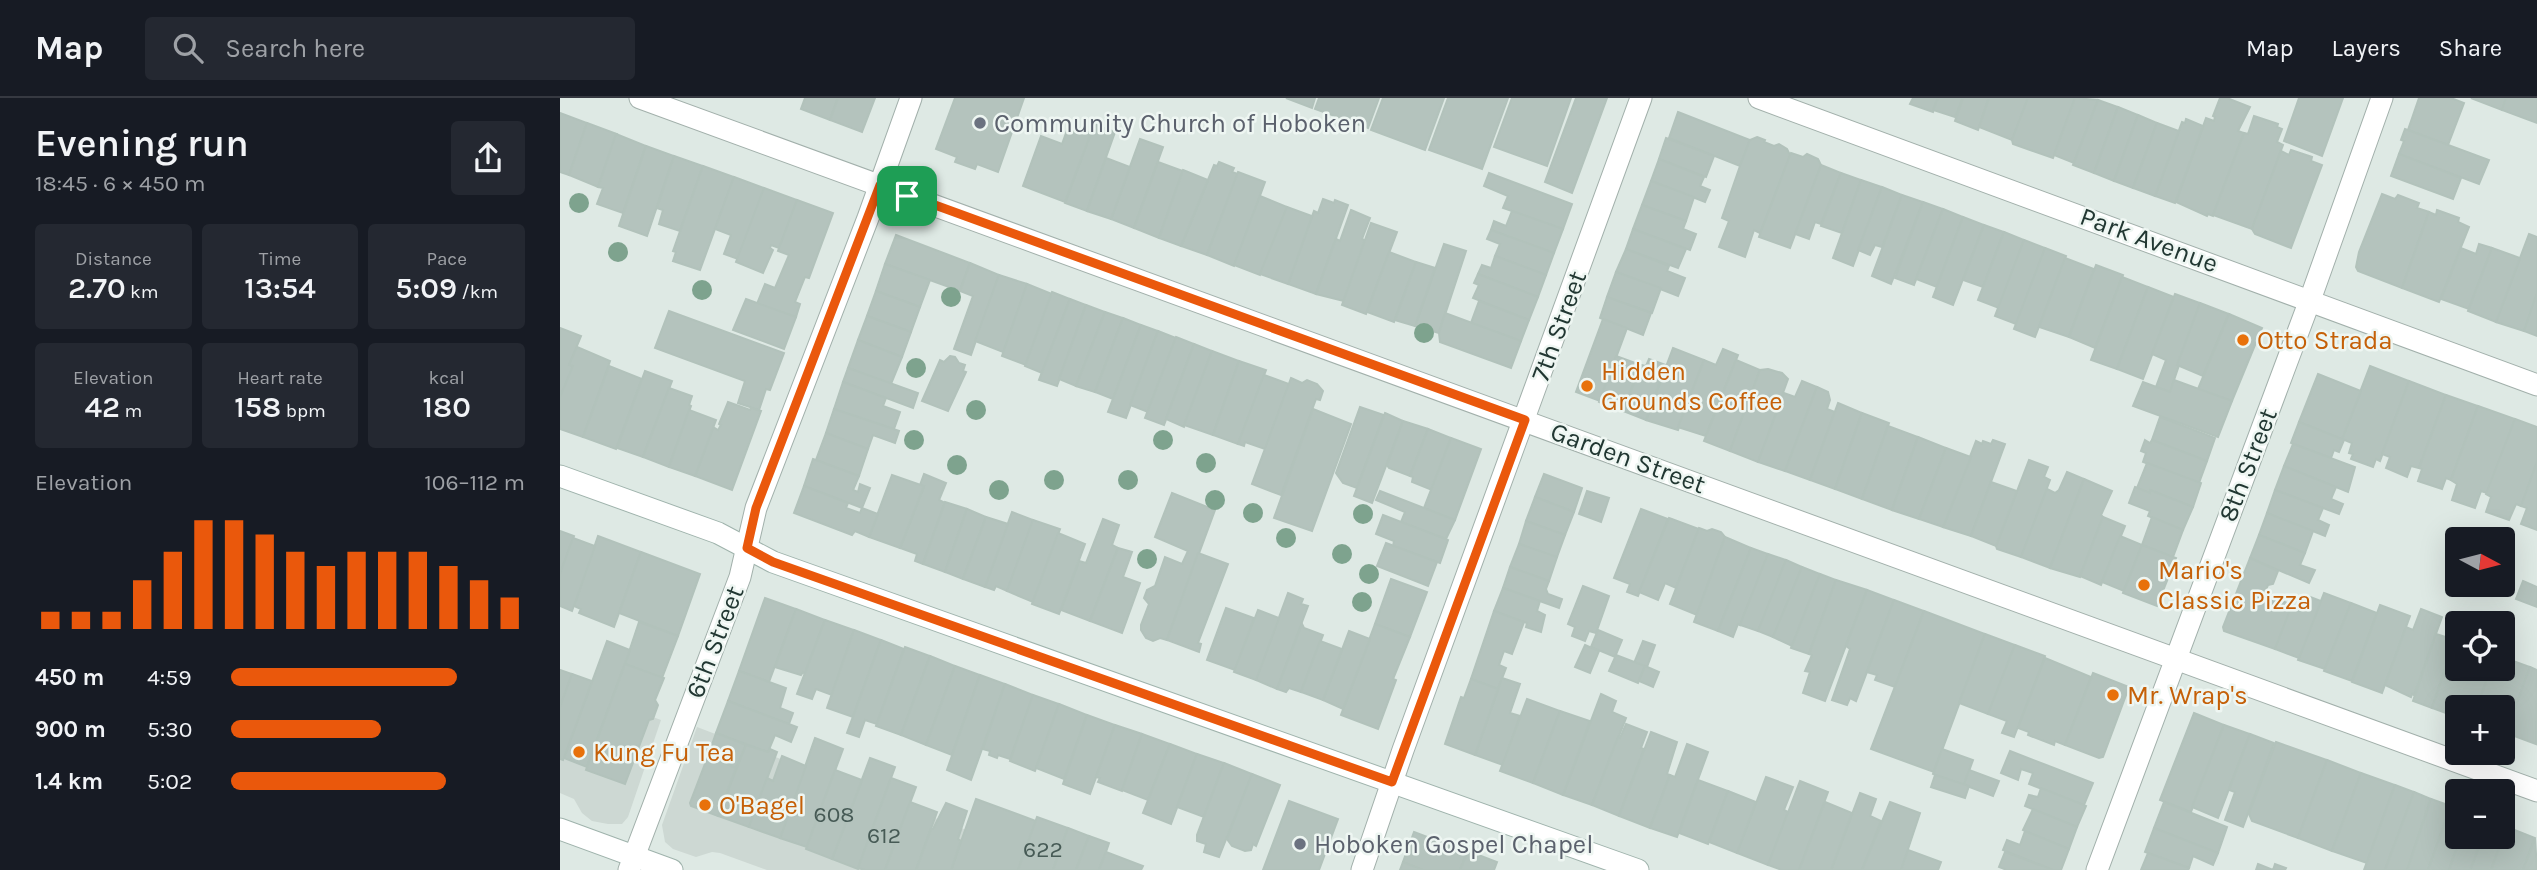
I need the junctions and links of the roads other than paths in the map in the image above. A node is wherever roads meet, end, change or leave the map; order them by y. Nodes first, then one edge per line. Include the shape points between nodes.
1 (640, 98) edge
2 (911, 98) edge
3 (1641, 98) edge
4 (1759, 98) edge
5 (2382, 98) edge
6 (880, 185) junction
7 (2310, 300) junction
8 (2537, 385) edge
9 (1525, 420) junction
10 (560, 476) edge
11 (747, 548) junction
12 (2174, 660) junction
13 (1392, 782) junction
14 (2537, 791) edge
15 (560, 829) edge
16 (631, 863) edge
17 (673, 870) edge
18 (1362, 870) edge
19 (1638, 870) edge
20 (2097, 870) edge

1 - 6 street, Garden Street
2 - 6 street, 6th Street
3 - 9 street, 7th Street
4 - 7 street, Park Avenue
5 - 7 street, 8th Street
6 - 9 street, Garden Street
6 - 11 street, 6th Street via 756,508
7 - 8 street, Park Avenue
7 - 12 street, 8th Street
9 - 12 street, Garden Street
9 - 13 street, 7th Street
10 - 11 street via 718,533
11 - 13 street via 773,562
11 - 16 street, 6th Street
12 - 14 street, Garden Street
12 - 20 street, 8th Street
13 - 18 street, 7th Street
13 - 19 street
15 - 16 street
16 - 17 street

